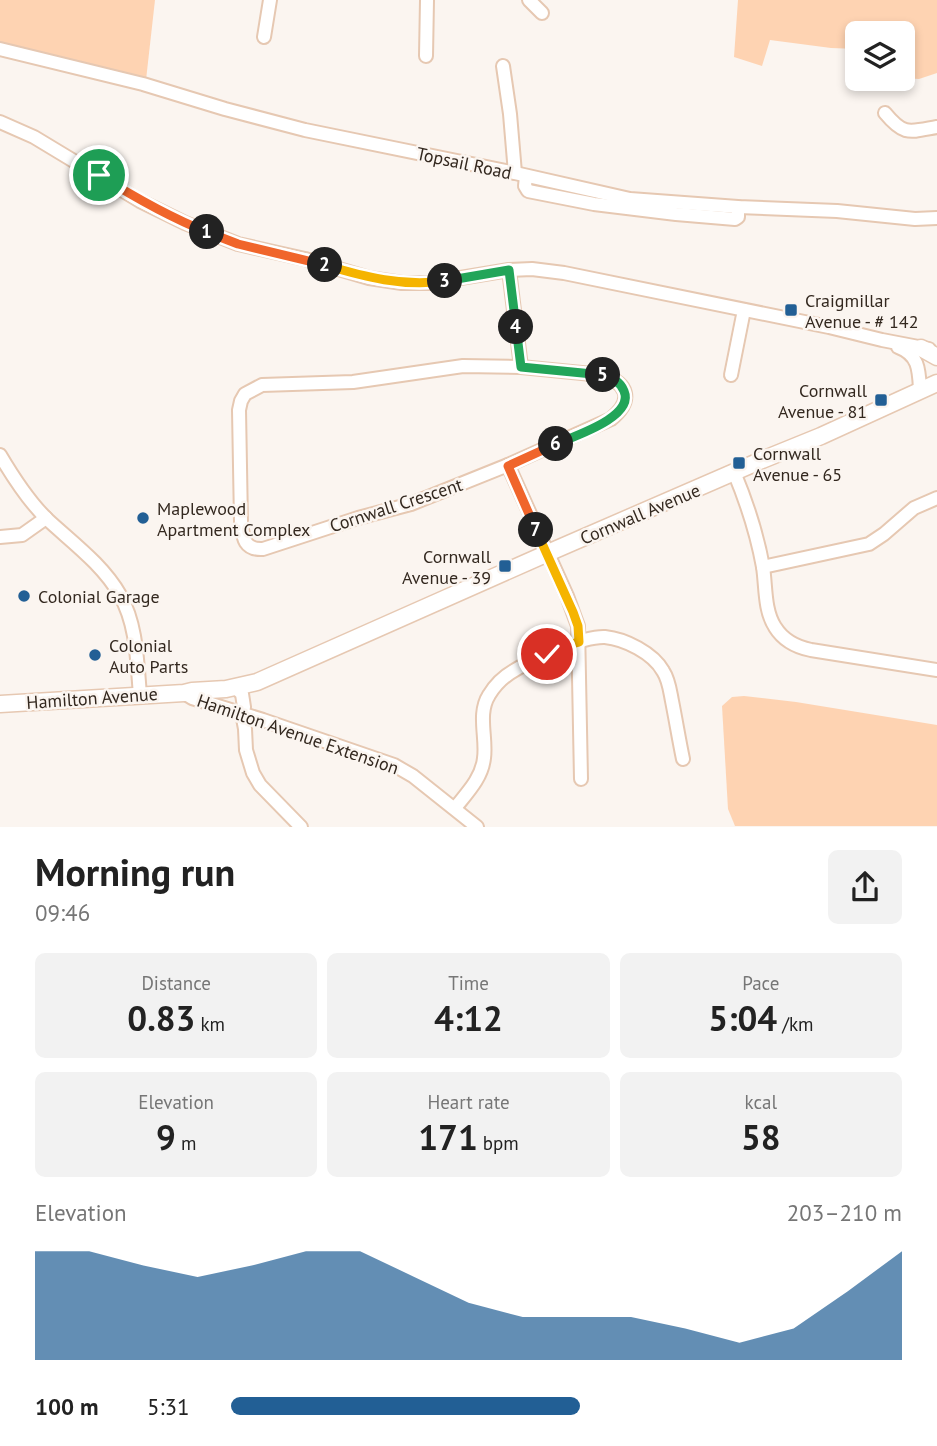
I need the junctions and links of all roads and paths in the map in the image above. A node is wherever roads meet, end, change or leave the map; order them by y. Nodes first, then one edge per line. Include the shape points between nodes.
1 (271, 0) edge
2 (427, 0) edge
3 (529, 0) edge
4 (542, 13) dead end
5 (264, 37) dead end
6 (0, 49) edge
7 (426, 56) dead end
8 (503, 66) dead end
9 (885, 113) dead end
10 (0, 122) edge
11 (937, 127) edge
12 (520, 174) junction
13 (937, 218) edge
14 (509, 270) junction
15 (744, 310) junction
16 (882, 340) junction
17 (929, 349) edge
18 (937, 357) edge
19 (521, 367) junction
20 (731, 375) dead end
21 (937, 383) edge
22 (920, 390) junction
23 (0, 455) edge
24 (508, 466) junction
25 (734, 472) junction
26 (937, 498) edge
27 (46, 518) junction
28 (0, 537) edge
29 (547, 554) junction
30 (763, 567) junction
31 (579, 642) junction
32 (937, 670) edge
33 (235, 687) junction
34 (184, 693) junction
35 (140, 695) junction
36 (0, 704) edge
37 (242, 713) junction
38 (683, 759) dead end
39 (581, 779) dead end
40 (455, 808) junction
41 (301, 827) edge
42 (477, 827) edge

1 - 5 street
2 - 7 street
3 - 4 street
6 - 12 street, Topsail Road via 305,130
8 - 12 street
9 - 11 street via 902,130
10 - 14 street via 34,137 140,201 238,244 402,283
12 - 13 street via 528,191 676,214 735,219 738,207
14 - 15 street via 564,273
14 - 19 street
15 - 16 street
15 - 20 street
16 - 17 street
16 - 22 street via 915,358
17 - 18 main road
19 - 24 street, Cornwall Crescent via 607,376 620,384 625,401 611,419
19 - 24 street, Cornwall Crescent via 463,366 251,390 239,410 243,538 258,550 272,547 411,504
21 - 22 main road, Cornwall Avenue
22 - 25 main road, Cornwall Avenue
23 - 27 street
24 - 29 street
25 - 29 main road, Cornwall Avenue
25 - 30 street
26 - 30 street via 908,512 869,544
27 - 28 street via 22,535
27 - 35 street via 86,554 121,597 132,629
29 - 31 street via 573,612
29 - 33 main road, Cornwall Avenue via 268,678
30 - 32 street via 771,619 789,642 811,650
31 - 38 street via 604,637 616,640 658,663 667,678
31 - 39 street
31 - 40 street via 516,669 493,689 484,707 485,756 480,774
33 - 34 main road, Cornwall Avenue
33 - 37 street via 242,694
34 - 35 main road, Hamilton Avenue
34 - 37 street, Hamilton Avenue Extension
35 - 36 main road, Hamilton Avenue
37 - 40 street, Hamilton Avenue Extension via 394,765
37 - 41 street via 253,773
40 - 42 street, Hamilton Avenue Extension

